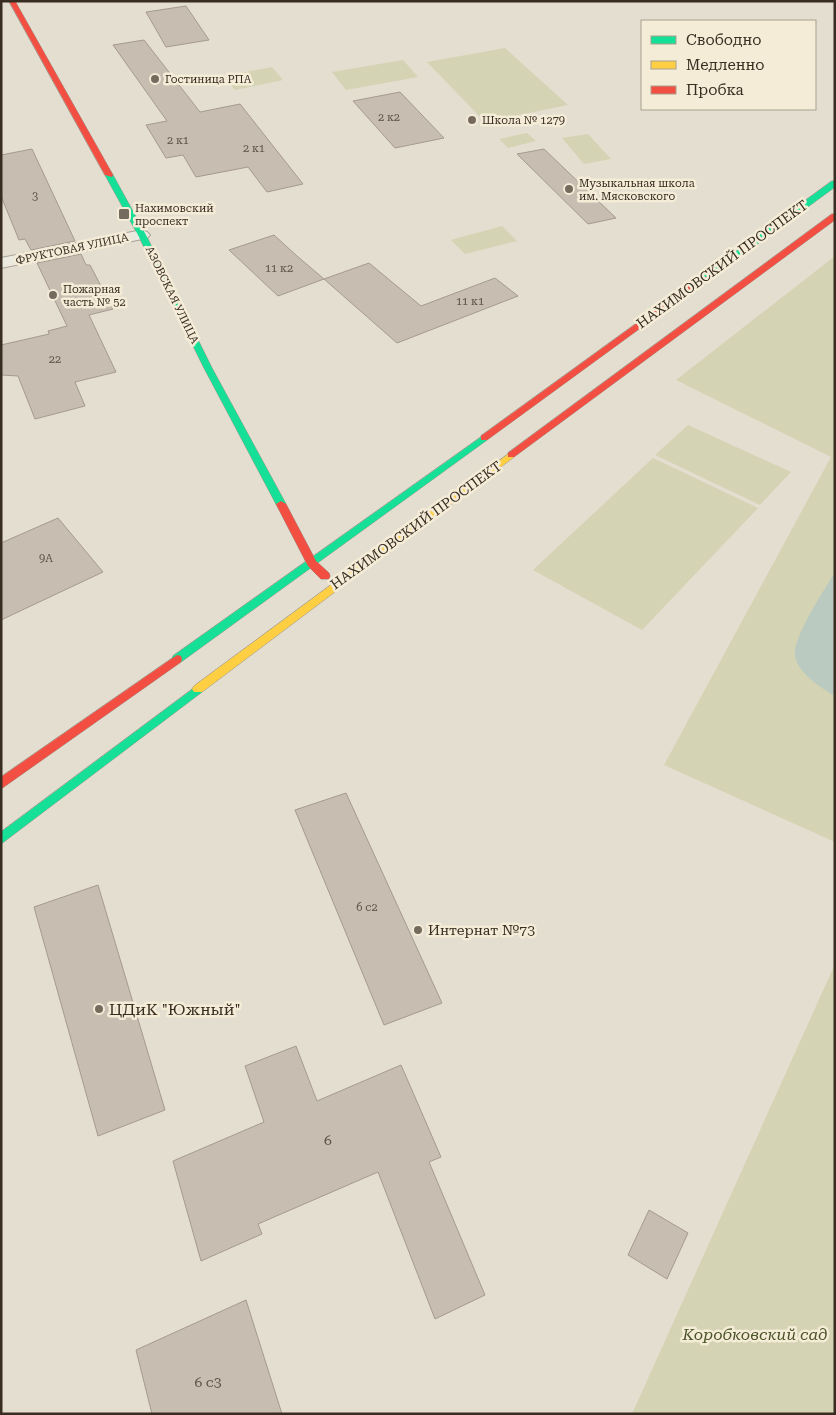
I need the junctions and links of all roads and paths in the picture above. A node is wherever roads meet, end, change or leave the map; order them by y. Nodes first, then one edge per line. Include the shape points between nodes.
1 (12, 1) edge
2 (835, 183) edge
3 (835, 216) edge
4 (142, 235) junction
5 (1, 263) edge
6 (312, 563) junction
7 (335, 586) junction
8 (1, 784) edge
9 (1, 839) edge

1 - 4 main road, АЗОВСКАЯ УЛИЦА
2 - 6 main road, НАХИМОВСКИЙ ПРОСПЕКТ
3 - 7 main road, НАХИМОВСКИЙ ПРОСПЕКТ
4 - 5 street, ФРУКТОВАЯ УЛИЦА
4 - 6 main road, АЗОВСКАЯ УЛИЦА via 208,368
6 - 7 main road, АЗОВСКАЯ УЛИЦА
6 - 8 main road, НАХИМОВСКИЙ ПРОСПЕКТ
7 - 9 main road, НАХИМОВСКИЙ ПРОСПЕКТ

